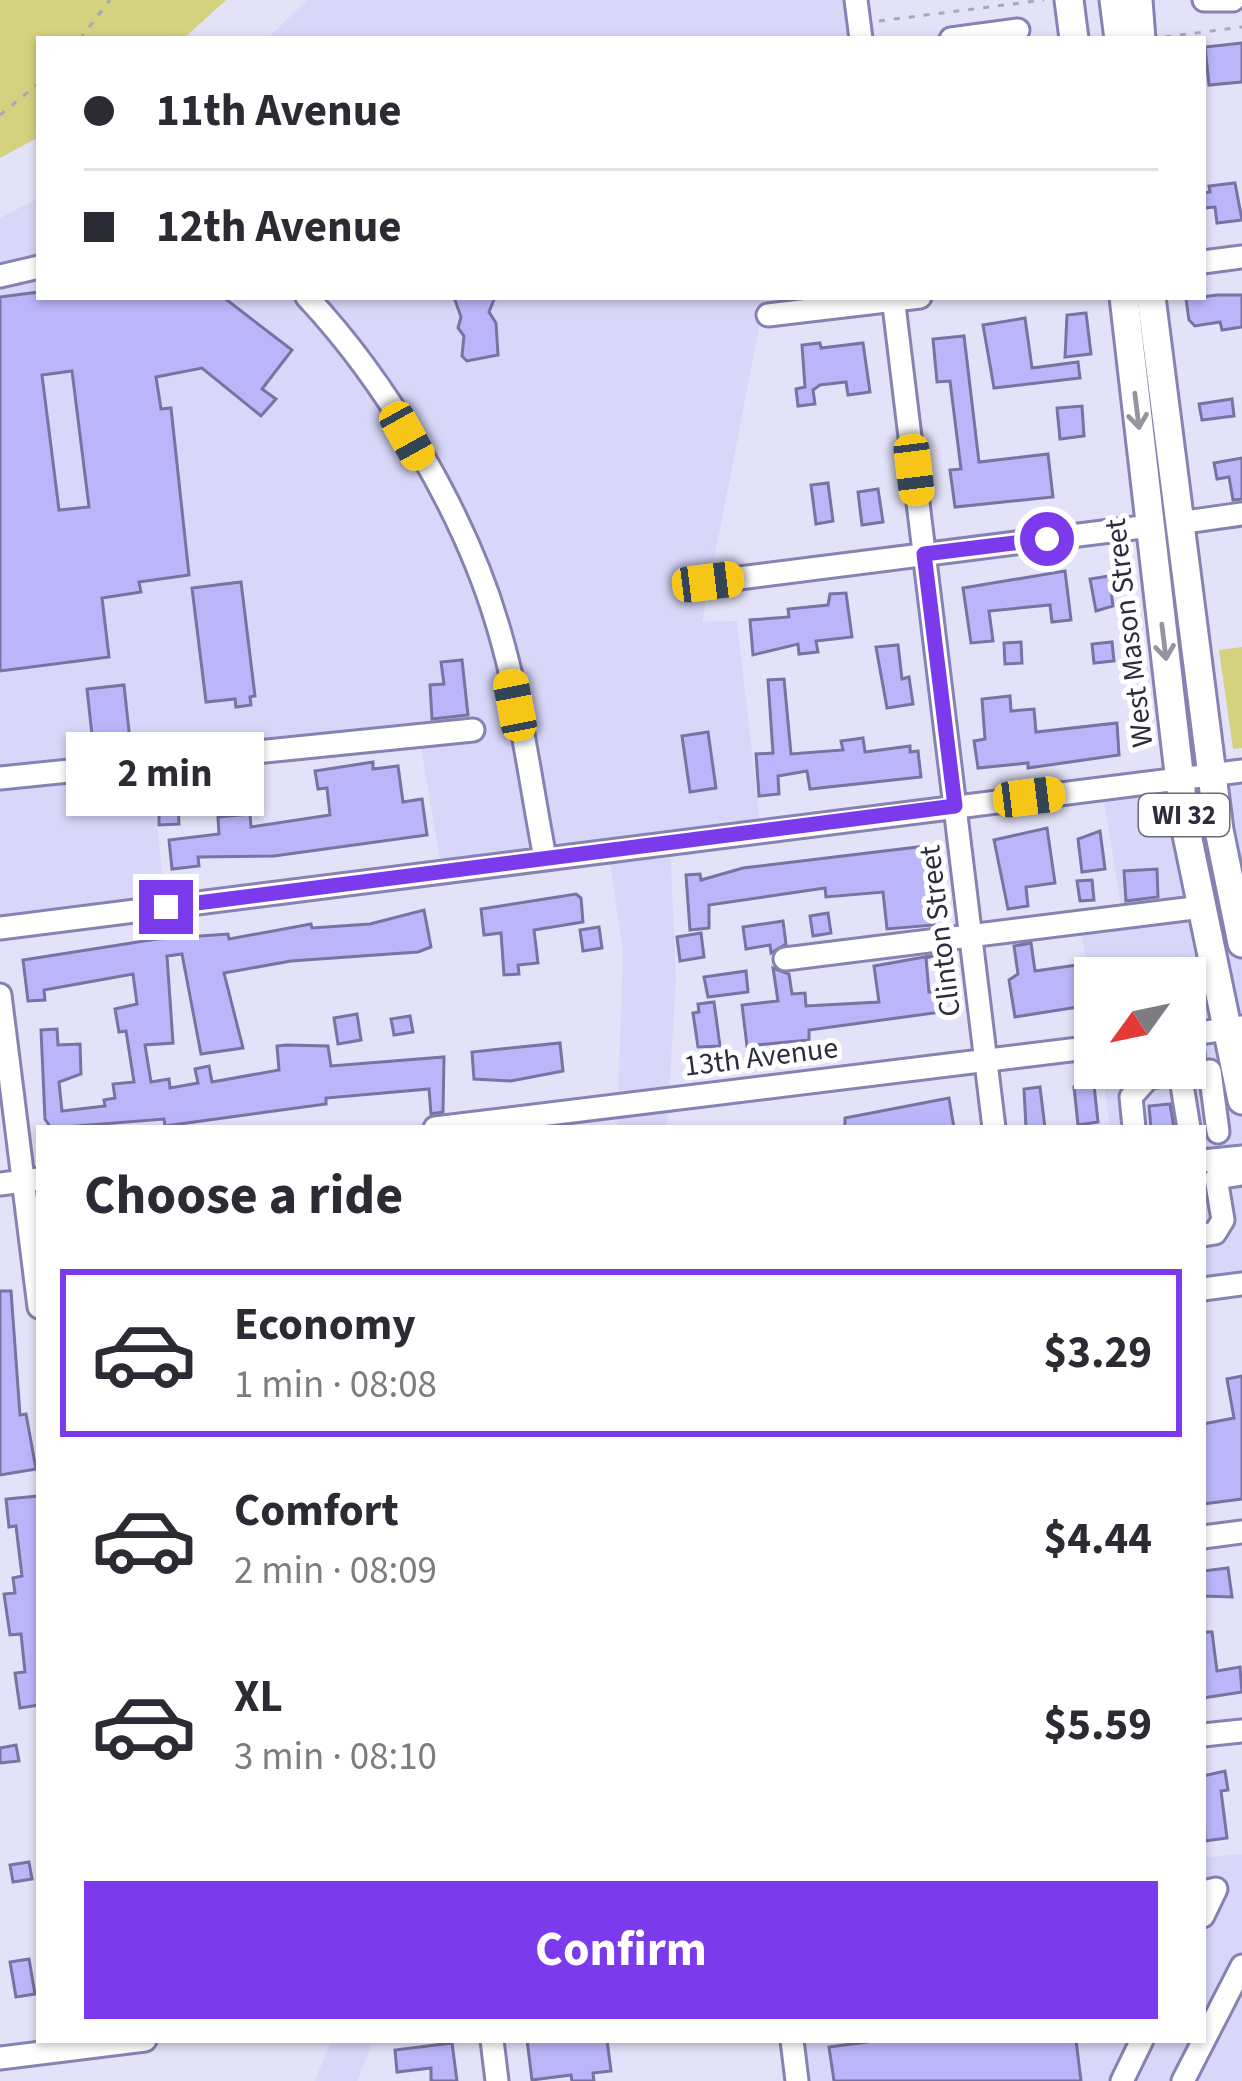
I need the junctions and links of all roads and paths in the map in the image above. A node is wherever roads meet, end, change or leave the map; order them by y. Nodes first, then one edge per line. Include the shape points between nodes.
1 (110, 0) edge
2 (856, 0) edge
3 (1044, 0) edge
4 (1069, 0) edge
5 (1088, 0) edge
6 (1114, 0) edge
7 (1138, 0) edge
8 (1204, 0) edge
9 (1233, 0) edge
10 (1242, 27) edge
11 (1018, 30) dead end
12 (860, 32) edge
13 (82, 36) edge
14 (973, 36) edge
15 (1074, 36) edge
16 (1092, 36) edge
17 (1119, 36) edge
18 (1141, 36) edge
19 (1174, 36) edge
20 (36, 85) edge
21 (0, 115) edge
22 (1242, 257) edge
23 (1206, 262) edge
24 (36, 268) edge
25 (0, 276) edge
26 (310, 300) edge
27 (878, 300) edge
28 (893, 300) edge
29 (1125, 300) edge
30 (1151, 300) edge
31 (768, 315) dead end
32 (1242, 514) edge
33 (1164, 524) junction
34 (924, 554) junction
35 (708, 582) dead end
36 (473, 730) dead end
37 (1228, 773) edge
38 (0, 778) edge
39 (1180, 779) junction
40 (955, 806) junction
41 (545, 858) junction
42 (1202, 907) junction
43 (0, 928) edge
44 (971, 939) junction
45 (1242, 944) edge
46 (785, 959) dead end
47 (0, 995) edge
48 (1236, 1028) edge
49 (1206, 1032) edge
50 (1074, 1050) edge
51 (986, 1060) junction
52 (1206, 1071) edge
53 (1206, 1073) edge
54 (1206, 1082) edge
55 (1136, 1089) edge
56 (1200, 1089) edge
57 (1242, 1100) edge
58 (459, 1125) edge
59 (994, 1125) edge
60 (1134, 1125) edge
61 (1190, 1125) edge
62 (1242, 1131) edge
63 (1211, 1133) edge
64 (1242, 1157) edge
65 (1242, 1174) edge
66 (1210, 1179) edge
67 (31, 1180) edge
68 (0, 1184) edge
69 (1206, 1234) edge
70 (36, 1259) edge
71 (1242, 1284) edge
72 (1206, 1289) edge
73 (1242, 1532) edge
74 (1206, 1537) edge
75 (1242, 1731) edge
76 (1206, 1735) edge
77 (1206, 1891) edge
78 (1206, 1910) edge
79 (1242, 1966) edge
80 (1206, 2036) edge
81 (116, 2043) edge
82 (492, 2043) edge
83 (791, 2043) edge
84 (1141, 2043) edge
85 (1202, 2043) edge
86 (0, 2058) edge
87 (497, 2081) edge
88 (796, 2081) edge
89 (1122, 2081) edge
90 (1183, 2081) edge

1 - 13 path
2 - 12 street
3 - 12 path
4 - 15 main road
5 - 16 main road
6 - 17 main road
7 - 18 main road
8 - 9 street
10 - 19 path
11 - 14 street
20 - 21 path
22 - 23 street
24 - 25 street
26 - 41 street via 352,350 465,538 506,655
27 - 31 street
28 - 34 street, Clinton Street
29 -> 33 main road, West Mason Street / WI 32
30 - 33 main road, West Mason Street / WI 32
32 - 33 street
33 - 34 street
33 - 37 main road, West Mason Street / WI 32
33 -> 39 main road, West Mason Street / WI 32
34 - 35 street
34 - 40 street, Clinton Street
36 - 38 street
37 - 39 street
37 - 45 main road, West Mason Street / WI 32
39 - 40 street
39 - 42 main road, West Mason Street / WI 32
40 - 41 street
40 - 44 street, Clinton Street
41 - 43 street
42 - 44 street
42 - 48 main road, West Mason Street / WI 32
44 - 46 street
44 - 51 street, Clinton Street
47 - 67 street
48 - 49 street
48 - 52 main road, West Mason Street / WI 32
50 - 51 street, 13th Avenue
51 - 58 street, 13th Avenue
51 - 59 street, Clinton Street
53 - 57 main road, West Mason Street / WI 32
54 - 63 street
55 - 60 street
56 - 61 street
62 - 63 street
64 - 66 street
65 - 66 street
66 - 69 street via 1223,1220
67 - 68 street
67 - 70 street
71 - 72 street
73 - 74 street
75 - 76 street
77 - 78 street via 1216,1889
79 - 80 street
81 - 86 street
82 - 87 street
83 - 88 street
84 - 89 street
85 - 90 street

